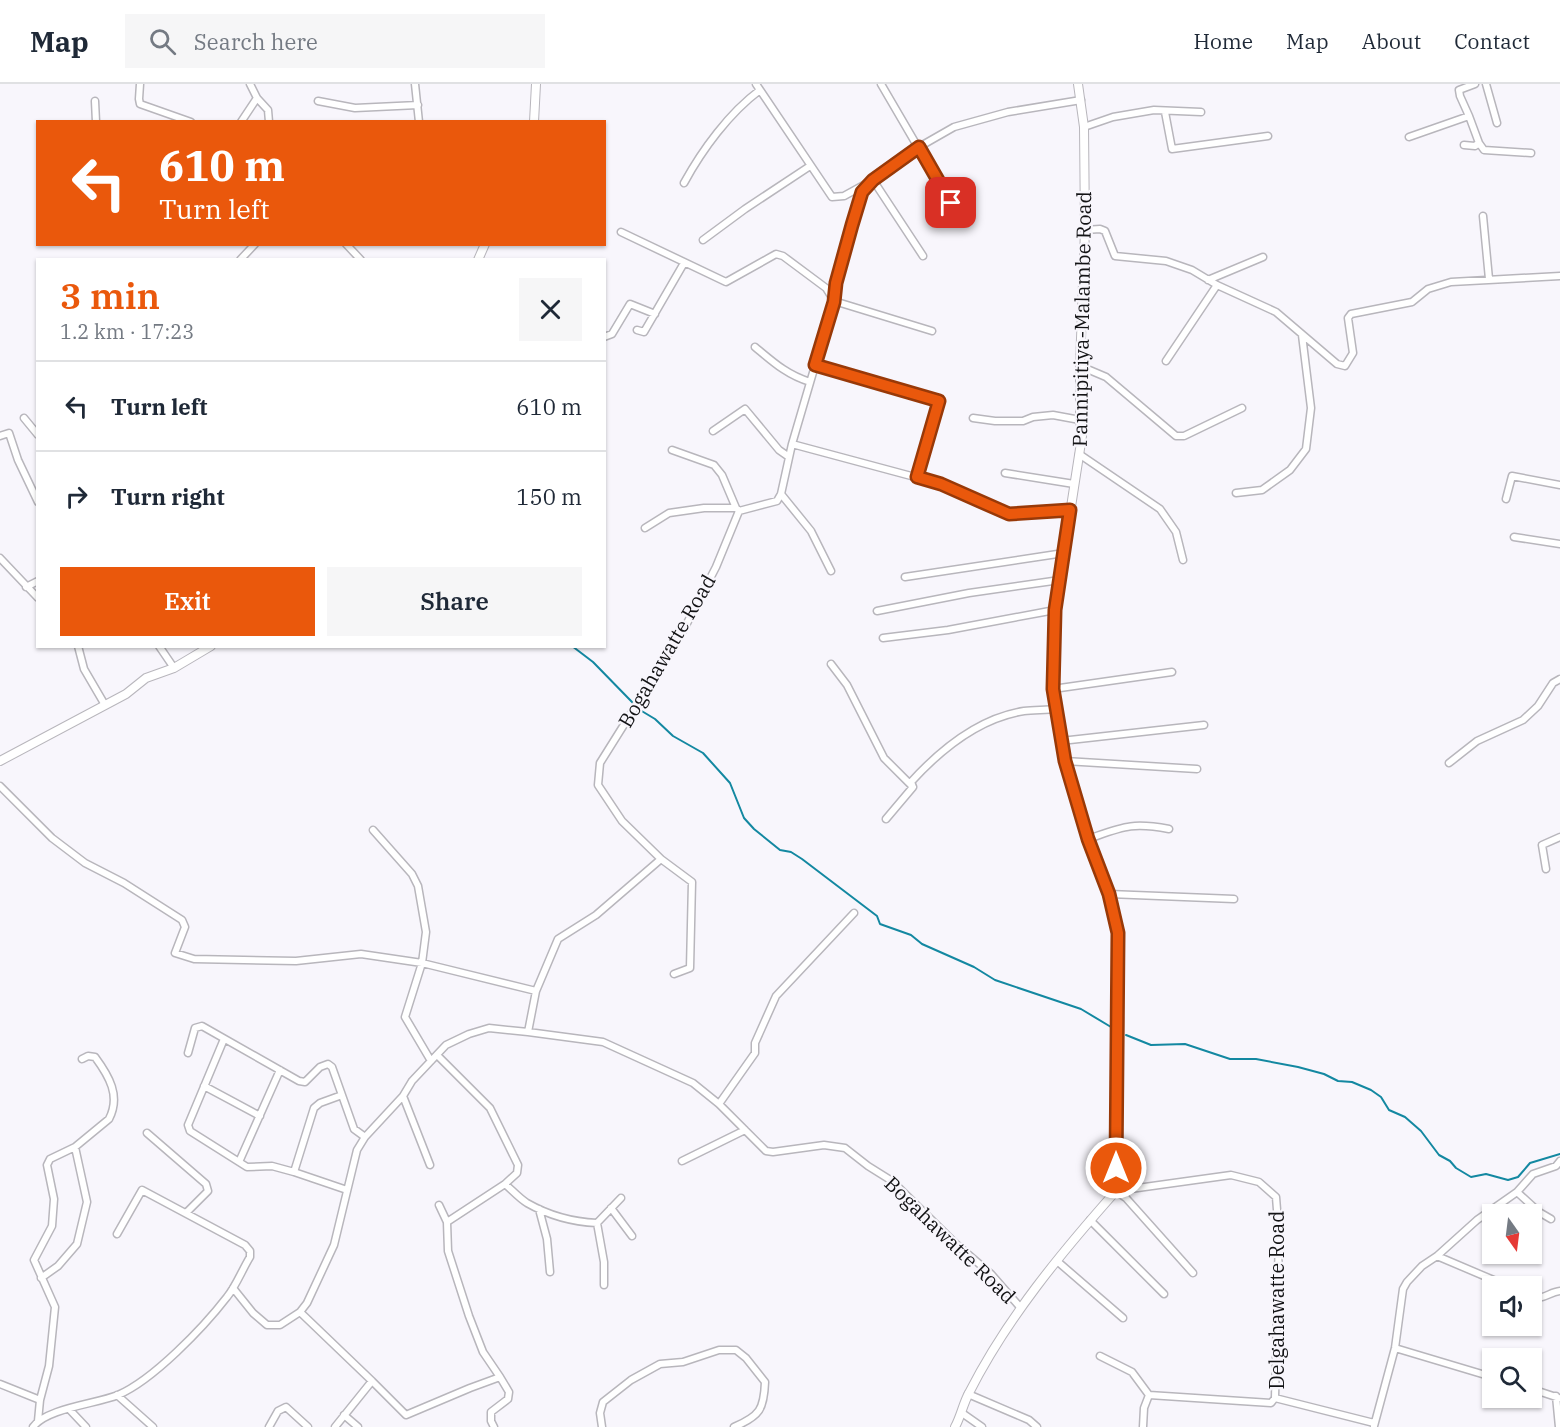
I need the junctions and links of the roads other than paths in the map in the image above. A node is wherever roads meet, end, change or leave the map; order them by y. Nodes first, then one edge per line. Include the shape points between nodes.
1 (140, 84) edge
2 (250, 84) edge
3 (415, 84) edge
4 (536, 84) edge
5 (756, 84) edge
6 (882, 84) edge
7 (1078, 84) edge
8 (1475, 84) edge
9 (1486, 84) edge
10 (760, 90) junction
11 (257, 98) junction
12 (1081, 100) junction
13 (95, 101) dead end
14 (318, 101) dead end
15 (418, 105) junction
16 (1165, 112) junction
17 (1201, 112) dead end
18 (1469, 116) junction
19 (96, 120) edge
20 (185, 120) edge
21 (242, 120) edge
22 (269, 120) edge
23 (419, 120) edge
24 (534, 120) edge
25 (1497, 123) dead end
26 (1084, 126) junction
27 (1268, 136) dead end
28 (1409, 137) dead end
29 (1479, 143) junction
30 (1464, 145) dead end
31 (919, 147) junction
32 (1531, 153) dead end
33 (810, 166) junction
34 (873, 180) junction
35 (684, 183) dead end
36 (1483, 216) dead end
37 (961, 221) dead end
38 (1085, 230) junction
39 (621, 232) dead end
40 (704, 240) dead end
41 (253, 246) edge
42 (348, 246) edge
43 (923, 256) dead end
44 (1263, 257) dead end
45 (242, 258) edge
46 (359, 258) edge
47 (684, 263) junction
48 (1560, 276) edge
49 (1489, 279) junction
50 (1208, 280) junction
51 (1217, 285) junction
52 (834, 302) junction
53 (655, 314) junction
54 (637, 330) dead end
55 (932, 331) dead end
56 (1302, 335) junction
57 (606, 336) edge
58 (755, 347) dead end
59 (1166, 361) dead end
60 (815, 365) junction
61 (1080, 366) junction
62 (810, 382) junction
63 (1242, 408) dead end
64 (24, 418) dead end
65 (973, 418) dead end
66 (1080, 420) junction
67 (713, 431) dead end
68 (36, 433) edge
69 (0, 436) edge
70 (792, 444) junction
71 (672, 450) dead end
72 (1079, 454) junction
73 (789, 457) junction
74 (1005, 473) dead end
75 (917, 477) junction
76 (1074, 484) junction
77 (1560, 485) edge
78 (1236, 493) dead end
79 (781, 494) junction
80 (36, 497) edge
81 (1506, 499) dead end
82 (737, 509) junction
83 (1070, 510) junction
84 (645, 528) dead end
85 (1514, 537) dead end
86 (1560, 544) edge
87 (1064, 553) junction
88 (0, 558) edge
89 (1183, 560) dead end
90 (831, 571) dead end
91 (905, 577) dead end
92 (1060, 580) junction
93 (36, 582) edge
94 (26, 587) junction
95 (36, 596) edge
96 (1055, 610) junction
97 (877, 611) dead end
98 (883, 638) dead end
99 (79, 648) edge
100 (160, 648) edge
101 (208, 648) edge
102 (831, 664) dead end
103 (174, 668) junction
104 (1172, 672) dead end
105 (1560, 679) edge
106 (1053, 689) junction
107 (105, 705) junction
108 (1056, 709) junction
109 (1204, 725) dead end
110 (1061, 741) junction
111 (0, 761) edge
112 (1065, 761) junction
113 (1449, 763) dead end
114 (1197, 769) dead end
115 (0, 786) edge
116 (913, 787) junction
117 (886, 819) dead end
118 (1169, 829) dead end
119 (373, 830) dead end
120 (1560, 837) edge
121 (1088, 839) junction
122 (661, 859) junction
123 (1546, 869) dead end
124 (1109, 894) junction
125 (1234, 899) dead end
126 (854, 913) dead end
127 (422, 963) junction
128 (674, 974) dead end
129 (536, 991) junction
130 (528, 1032) junction
131 (224, 1038) junction
132 (188, 1053) dead end
133 (437, 1055) junction
134 (82, 1059) dead end
135 (431, 1061) junction
136 (280, 1070) junction
137 (204, 1086) junction
138 (342, 1095) junction
139 (403, 1096) junction
140 (719, 1104) junction
141 (260, 1116) junction
142 (745, 1130) junction
143 (147, 1133) dead end
144 (365, 1137) junction
145 (75, 1147) junction
146 (682, 1161) dead end
147 (1560, 1161) edge
148 (239, 1162) junction
149 (430, 1165) dead end
150 (294, 1172) junction
151 (505, 1184) junction
152 (347, 1190) junction
153 (1116, 1191) junction
154 (1517, 1192) junction
155 (621, 1198) dead end
156 (439, 1206) dead end
157 (611, 1208) junction
158 (539, 1209) junction
159 (186, 1213) junction
160 (1551, 1219) dead end
161 (1090, 1220) junction
162 (447, 1222) junction
163 (597, 1223) junction
164 (117, 1234) dead end
165 (632, 1236) dead end
166 (1437, 1256) junction
167 (1057, 1261) junction
168 (550, 1272) dead end
169 (1193, 1273) dead end
170 (1484, 1276) edge
171 (41, 1278) junction
172 (604, 1285) dead end
173 (233, 1288) junction
174 (1560, 1291) edge
175 (1164, 1294) dead end
176 (1542, 1298) edge
177 (1020, 1307) junction
178 (300, 1312) junction
179 (1124, 1318) dead end
180 (1395, 1348) junction
181 (1100, 1356) dead end
182 (1482, 1374) edge
183 (500, 1377) junction
184 (372, 1381) junction
185 (0, 1384) edge
186 (1542, 1392) edge
187 (968, 1394) junction
188 (117, 1395) junction
189 (1149, 1395) junction
190 (1558, 1397) edge
191 (1275, 1398) junction
192 (40, 1400) junction
193 (69, 1409) junction
194 (962, 1413) junction
195 (344, 1415) junction
196 (35, 1424) edge
197 (1374, 1425) edge
198 (86, 1427) edge
199 (153, 1427) edge
200 (269, 1427) edge
201 (308, 1427) edge
202 (335, 1427) edge
203 (358, 1427) edge
204 (494, 1427) edge
205 (602, 1427) edge
206 (734, 1427) edge
207 (955, 1427) edge
208 (982, 1427) edge
209 (1037, 1427) edge
210 (1143, 1427) edge
211 (1559, 1427) edge

1 - 20 street via 140,104
2 - 11 street
3 - 15 street
4 - 24 street
5 - 10 street
6 - 31 street
7 - 12 street, Pannipitiya-Malambe Road
8 - 18 street via 1459,90
9 - 25 street
10 - 33 street
10 - 35 street via 699,155
11 - 21 street
11 - 22 street via 268,110
12 - 26 street, Pannipitiya-Malambe Road
12 - 31 street via 1008,112 954,127
13 - 19 street
14 - 15 street via 355,108
15 - 23 street
16 - 17 street
16 - 26 street via 1154,110 1113,117
16 - 27 street via 1172,149
18 - 28 street
18 - 29 street
26 - 38 street, Pannipitiya-Malambe Road
29 - 30 street
29 - 32 street via 1484,150
31 - 34 street
31 - 37 street
33 - 34 street via 832,197 844,196
33 - 40 street
34 - 43 street
34 - 52 street via 862,192 857,206
36 - 49 street
38 - 50 street via 1105,231 1115,256 1167,261
38 - 61 street, Pannipitiya-Malambe Road
39 - 47 street
41 - 45 street
42 - 46 street
44 - 50 street
47 - 52 street via 726,282 777,254 826,288
47 - 53 street
48 - 49 street
49 - 56 street via 1451,282 1428,289 1412,302 1351,315 1348,318 1353,353 1345,366 1337,364
50 - 51 street
51 - 56 street via 1276,312
51 - 59 street
52 - 55 street
52 - 60 street
53 - 54 street via 644,332
53 - 57 street via 630,304 612,334
56 - 78 street via 1311,408 1306,449 1290,470 1262,490
58 - 62 street via 778,368
60 - 62 street
60 - 75 street via 939,401
61 - 63 street via 1106,377 1176,436 1184,436
61 - 66 street, Pannipitiya-Malambe Road
62 - 70 street
64 - 68 street
65 - 66 street via 1023,421 1053,415
66 - 72 street, Pannipitiya-Malambe Road
67 - 73 street via 745,409
69 - 80 street via 9,433
70 - 73 street
70 - 75 street
71 - 82 street via 714,465
72 - 76 street, Pannipitiya-Malambe Road
72 - 89 street via 1160,509 1176,532
73 - 79 street
74 - 76 street
75 - 83 street via 1009,514
76 - 83 street, Pannipitiya-Malambe Road
77 - 81 street via 1512,476
79 - 82 street via 777,501
79 - 90 street via 811,531
82 - 84 street via 669,513
82 - 122 street, Bogahawatte Road via 716,567 684,629 600,763 598,785 622,821
83 - 87 street, Pannipitiya-Malambe Road
85 - 86 street
87 - 91 street
87 - 92 street, Pannipitiya-Malambe Road
88 - 94 street
92 - 96 street, Pannipitiya-Malambe Road
92 - 97 street
93 - 94 street
94 - 95 street
96 - 98 street
96 - 106 street, Pannipitiya-Malambe Road
99 - 107 street via 84,669
100 - 103 street
101 - 103 street
102 - 116 street via 847,686 884,758
103 - 107 street via 146,678
104 - 106 street
105 - 113 street via 1523,720 1478,741
106 - 108 street, Pannipitiya-Malambe Road
107 - 111 street
108 - 110 street, Pannipitiya-Malambe Road
108 - 116 street via 1022,711 961,736 920,772 911,782
109 - 110 street
110 - 112 street, Pannipitiya-Malambe Road
112 - 114 street
112 - 121 street, Pannipitiya-Malambe Road
115 - 127 street via 52,838 85,863 182,920 185,927 175,953 194,959 296,961 361,954
116 - 117 street
118 - 121 street via 1143,824 1125,826
119 - 127 street via 418,886 426,932
120 - 123 street via 1542,845
121 - 124 street, Pannipitiya-Malambe Road
122 - 128 street, Bogahawatte Road via 692,882 690,968
122 - 129 street via 596,915 558,939
124 - 125 street
124 - 153 street, Pannipitiya-Malambe Road via 1118,933
126 - 140 street via 776,996 755,1043 755,1053
127 - 129 street
127 - 135 street via 405,1017
129 - 130 street
130 - 133 street, Bogahawatte Road via 489,1028 446,1045
130 - 140 street, Bogahawatte Road via 603,1042 693,1083
131 - 132 street via 202,1026 195,1028
131 - 136 street
131 - 137 street
133 - 135 street, Bogahawatte Road
133 - 151 street via 490,1108 518,1165 517,1173
134 - 145 street via 95,1057 111,1080 112,1113
135 - 139 street, Bogahawatte Road
136 - 138 street via 305,1082 320,1067 328,1065
136 - 141 street
137 - 141 street
137 - 148 street via 188,1125 190,1131
138 - 144 street via 354,1129
138 - 150 street via 314,1108
139 - 144 street, Bogahawatte Road
139 - 149 street
140 - 142 street, Bogahawatte Road
141 - 148 street
142 - 146 street
142 - 177 street, Bogahawatte Road via 766,1151 824,1145 845,1148 892,1181 991,1274
143 - 159 street via 206,1184 208,1191
144 - 152 street, Bogahawatte Road via 357,1150
145 - 171 street via 87,1203 77,1244
145 - 171 street via 50,1159 47,1165 54,1199 52,1226 34,1260
147 - 154 street via 1533,1174
148 - 150 street via 247,1167 272,1166
150 - 152 street
151 - 158 street
151 - 162 street
152 - 178 street, Bogahawatte Road via 334,1245
153 - 161 street
153 - 169 street
153 - 191 street, Delgahawatte Road via 1231,1175 1258,1182 1276,1197 1279,1235
154 - 160 street
154 - 166 street via 1477,1220
155 - 157 street
156 - 162 street
157 - 163 street
157 - 165 street
158 - 163 street
158 - 168 street
159 - 164 street via 142,1190
159 - 173 street via 250,1251
161 - 167 street
161 - 175 street
162 - 183 street via 447,1251 469,1316 483,1352
163 - 172 street
166 - 170 street
166 - 180 street via 1422,1266 1403,1289
167 - 177 street
167 - 179 street
171 - 192 street via 55,1307 49,1366
173 - 178 street via 267,1325 280,1325
173 - 188 street via 143,1382
174 - 176 street
177 - 187 street
178 - 184 street
180 - 182 street
180 - 197 street
181 - 189 street via 1132,1372
183 - 184 street via 406,1415
183 - 204 street via 509,1392 508,1399 492,1412 490,1421
184 - 195 street
185 - 192 street
186 - 190 street
187 - 194 street
187 - 209 street
188 - 193 street
188 - 199 street
189 - 191 street via 1271,1403
189 - 210 street
190 - 211 street
191 - 197 street, Delgahawatte Road
192 - 196 street
193 - 196 street
193 - 198 street
194 - 207 street
194 - 208 street
195 - 202 street
195 - 203 street
200 - 201 street via 278,1411 286,1407
205 - 206 street via 603,1402 631,1380 660,1364 683,1362 719,1350 736,1350 765,1382 764,1402 752,1420

